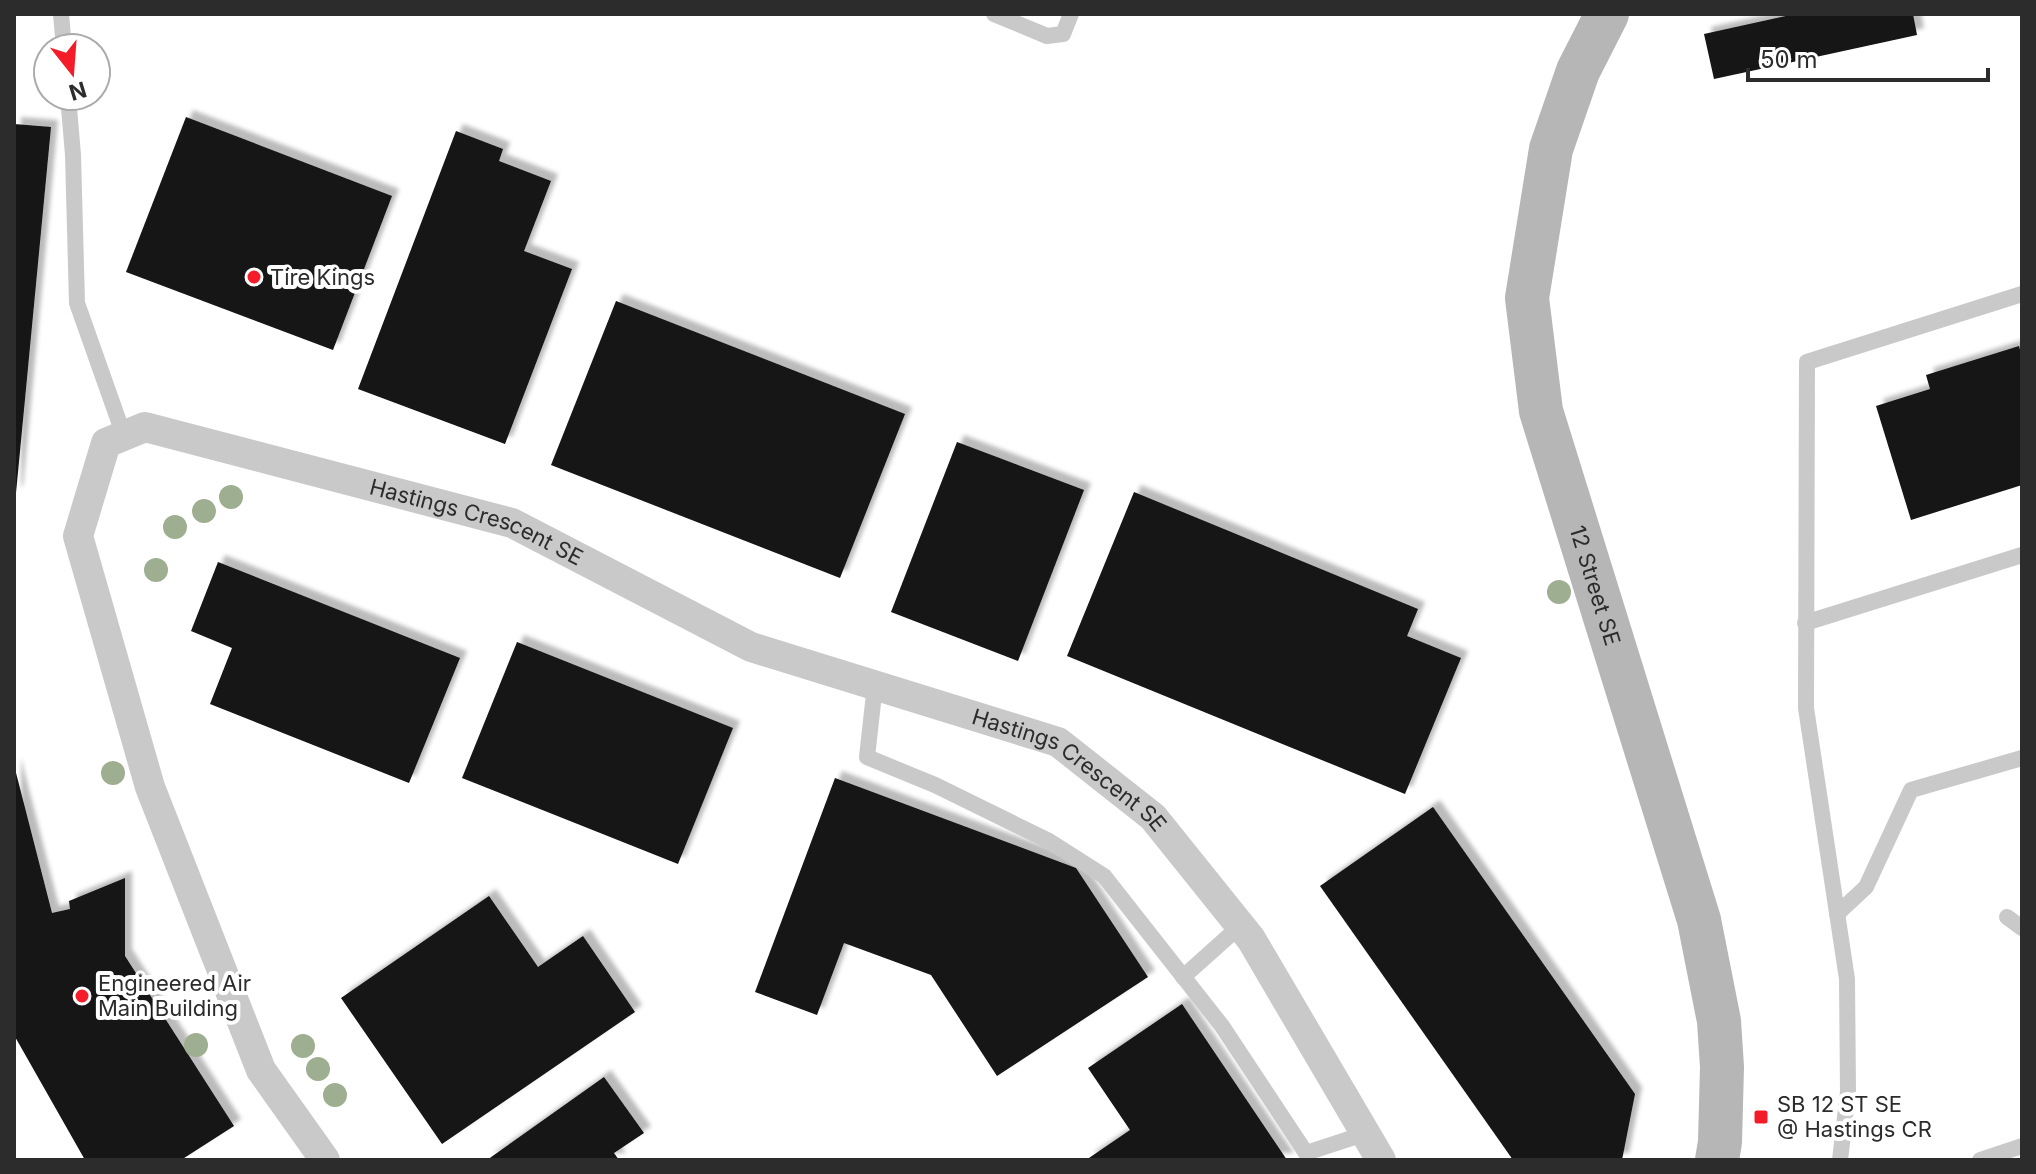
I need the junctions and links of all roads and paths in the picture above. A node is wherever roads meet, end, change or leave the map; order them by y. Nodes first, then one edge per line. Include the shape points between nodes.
1 (994, 14) edge
2 (1071, 14) edge
3 (1607, 14) edge
4 (69, 112) edge
5 (2022, 294) edge
6 (124, 436) junction
7 (2022, 555) edge
8 (1805, 623) junction
9 (875, 685) junction
10 (2022, 758) edge
11 (1837, 914) junction
12 (2007, 917) dead end
13 (1240, 926) junction
14 (2022, 928) edge
15 (1183, 977) junction
16 (1364, 1134) junction
17 (2022, 1146) edge
18 (325, 1160) edge
19 (1381, 1160) edge
20 (1717, 1160) edge
21 (1840, 1160) edge
22 (1980, 1160) edge

1 - 2 lane via 1047,36 1063,34
3 - 20 street, 12 Street SE via 1578,71 1551,149 1527,298 1541,411 1699,920 1719,1021
4 - 6 lane via 77,303
5 - 8 lane via 1807,362
6 - 9 street, Hastings Crescent SE via 145,427 512,523 751,647
6 - 18 street via 106,443 78,536 150,787 261,1070
7 - 8 lane
8 - 11 lane via 1806,708
9 - 13 street, Hastings Crescent SE via 1058,742 1153,817
9 - 15 lane via 867,757 1049,841 1104,876
10 - 11 lane via 1911,790 1866,887
11 - 21 lane via 1847,979 1848,1092
12 - 14 lane
13 - 15 lane
13 - 16 street, Hastings Crescent SE
15 - 16 lane via 1306,1153
16 - 19 street, Hastings Crescent SE
17 - 22 lane

